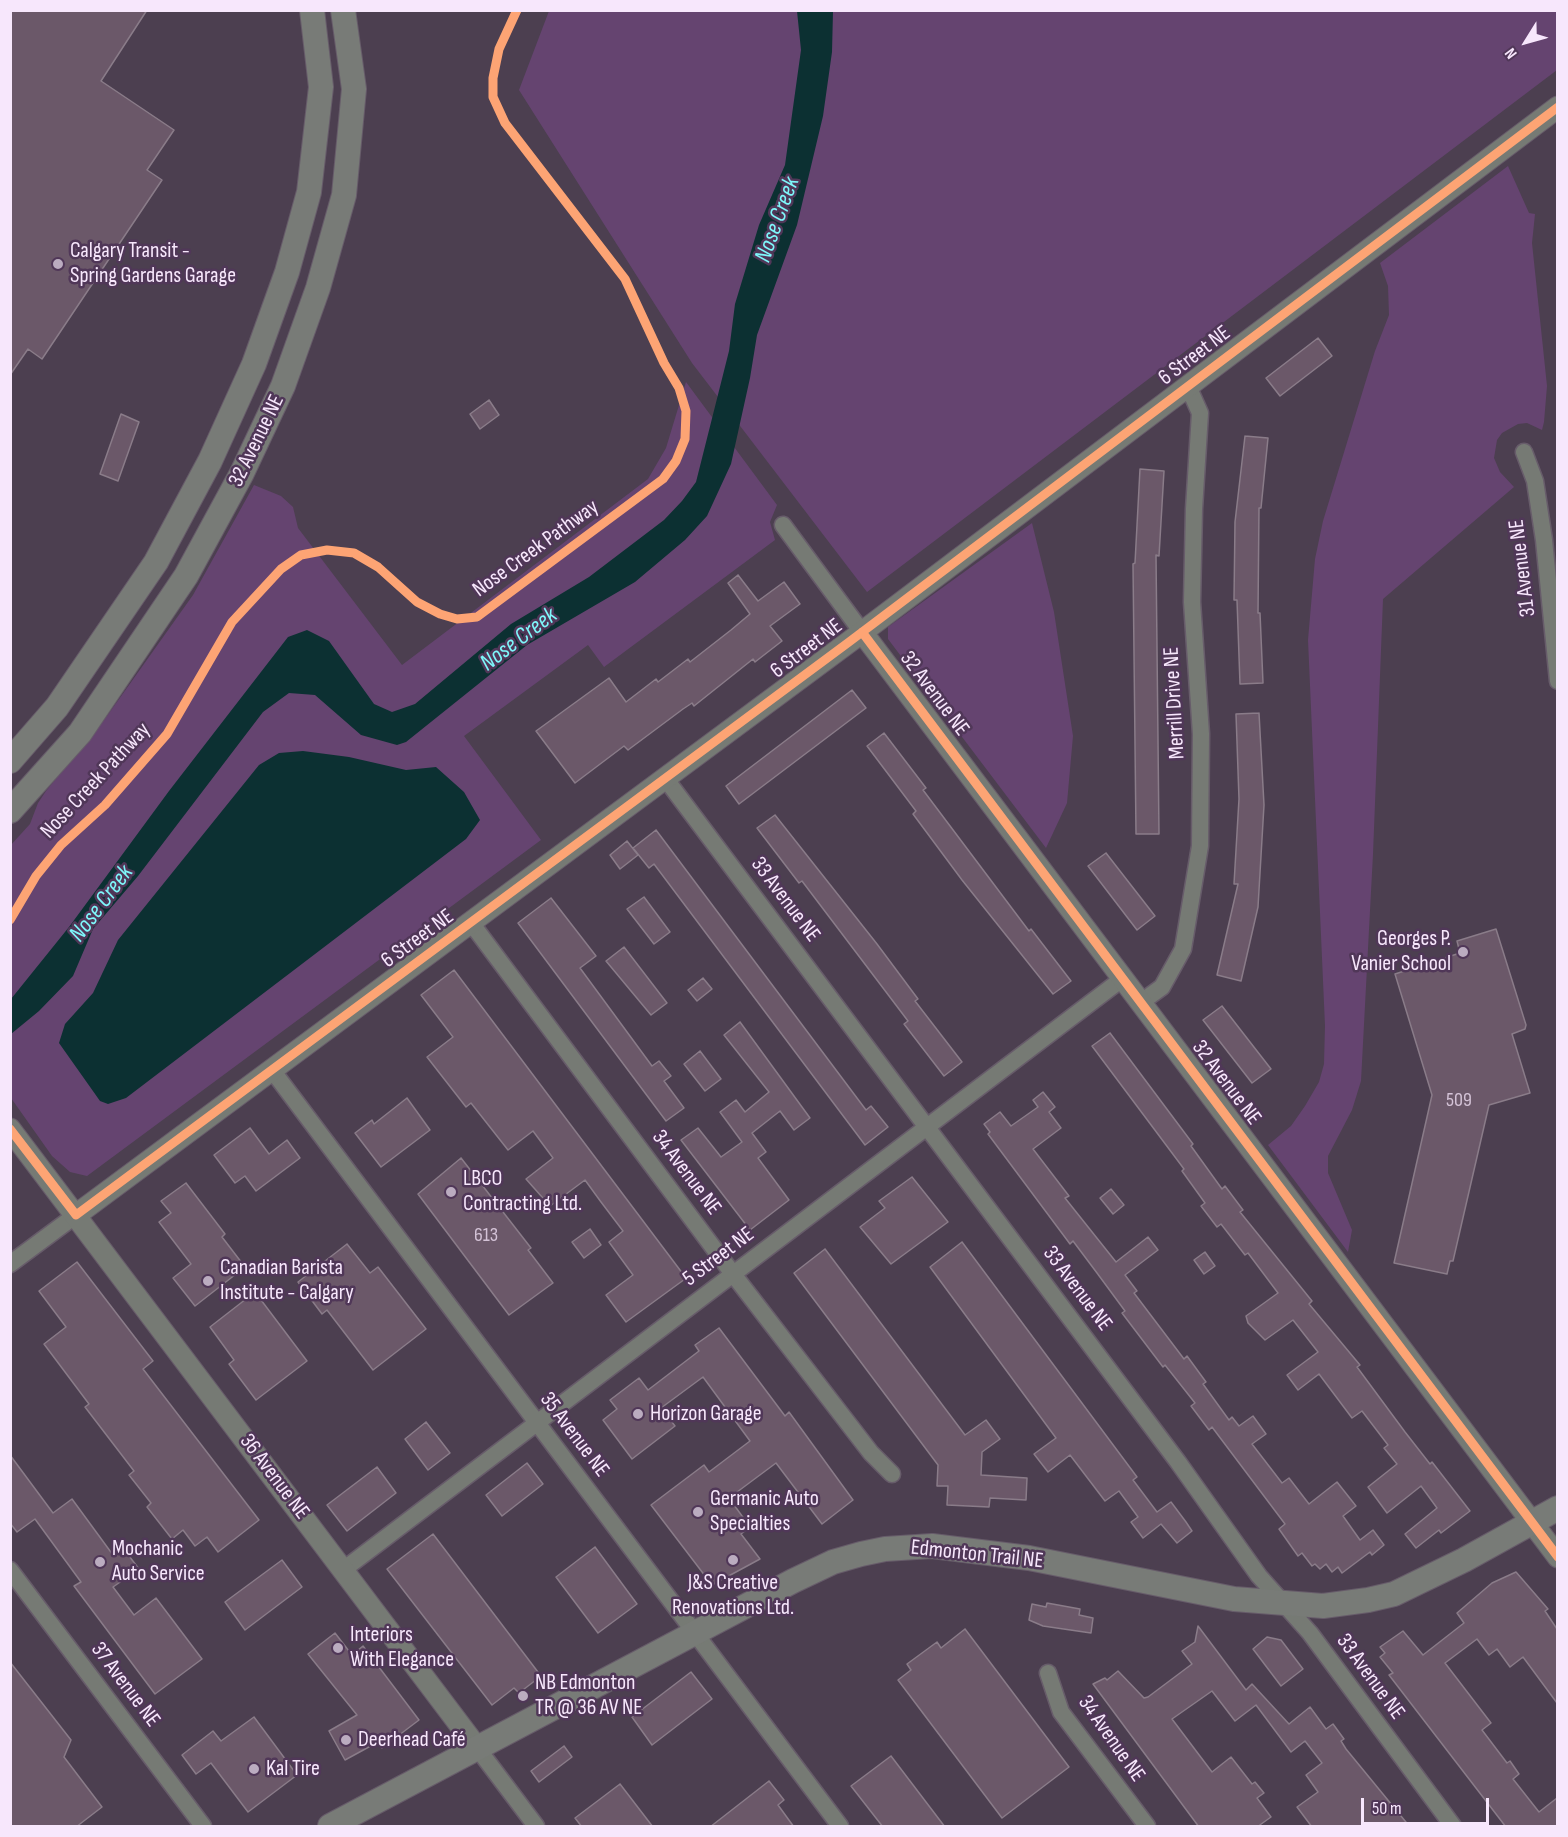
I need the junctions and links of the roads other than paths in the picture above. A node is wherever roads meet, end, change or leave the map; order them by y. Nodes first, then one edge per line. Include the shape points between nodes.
1 (312, 10) edge
2 (343, 10) edge
3 (1557, 107) edge
4 (1188, 386) junction
5 (1524, 452) dead end
6 (783, 525) dead end
7 (1551, 539) edge
8 (862, 632) junction
9 (1557, 681) edge
10 (10, 761) edge
11 (665, 778) junction
12 (10, 811) edge
13 (472, 924) junction
14 (1122, 979) junction
15 (1140, 1003) junction
16 (272, 1070) junction
17 (928, 1128) junction
18 (10, 1129) edge
19 (76, 1215) junction
20 (10, 1264) edge
21 (733, 1274) junction
22 (536, 1422) junction
23 (892, 1474) dead end
24 (1557, 1508) edge
25 (1532, 1522) junction
26 (1557, 1557) edge
27 (10, 1570) edge
28 (343, 1570) junction
29 (1285, 1604) junction
30 (694, 1633) junction
31 (1048, 1673) dead end
32 (478, 1749) junction
33 (203, 1827) edge
34 (330, 1827) edge
35 (536, 1827) edge
36 (840, 1827) edge
37 (1147, 1827) edge
38 (1453, 1827) edge

1 - 10 main road, 32 Avenue NE via 321,87 309,192 287,272 254,364 210,461 156,562 57,707
2 - 12 main road, 32 Avenue NE via 354,89 344,195 318,288 284,386 186,576 80,733
3 - 4 street, 6 Street NE
4 - 8 street, 6 Street NE
4 - 15 street, Merrill Drive NE via 1200,413 1192,602 1202,734 1200,846 1183,949 1162,987
5 - 7 street, 31 Avenue NE
6 - 8 street, 32 Avenue NE
7 - 9 street, 31 Avenue NE
8 - 11 street, 6 Street NE
8 - 14 street, 32 Avenue NE
11 - 13 street, 6 Street NE
11 - 17 street, 33 Avenue NE
13 - 16 street, 6 Street NE
13 - 21 street, 34 Avenue NE
14 - 15 street, 32 Avenue NE
14 - 17 street, 5 Street NE
15 - 25 street, 32 Avenue NE
16 - 19 street, 6 Street NE
16 - 22 street, 35 Avenue NE
17 - 21 street, 5 Street NE
17 - 29 street, 33 Avenue NE via 1259,1576
18 - 19 street, 36 Avenue NE
19 - 20 street, 6 Street NE
19 - 28 street, 36 Avenue NE
21 - 22 street, 5 Street NE
21 - 23 street, 34 Avenue NE via 871,1453
22 - 28 street, 5 Street NE
22 - 30 street, 35 Avenue NE
24 - 25 main road, Edmonton Trail NE
25 - 26 street, 32 Avenue NE
25 - 29 main road, Edmonton Trail NE via 1436,1575 1394,1593 1342,1604
27 - 33 street, 37 Avenue NE
28 - 32 street, 36 Avenue NE
29 - 30 main road, Edmonton Trail NE via 1234,1599 1029,1558 932,1546 905,1547 833,1562
29 - 38 street, 33 Avenue NE
30 - 32 main road, Edmonton Trail NE
30 - 36 street, 35 Avenue NE
31 - 37 street, 34 Avenue NE via 1061,1712
32 - 34 main road, Edmonton Trail NE
32 - 35 street, 36 Avenue NE

